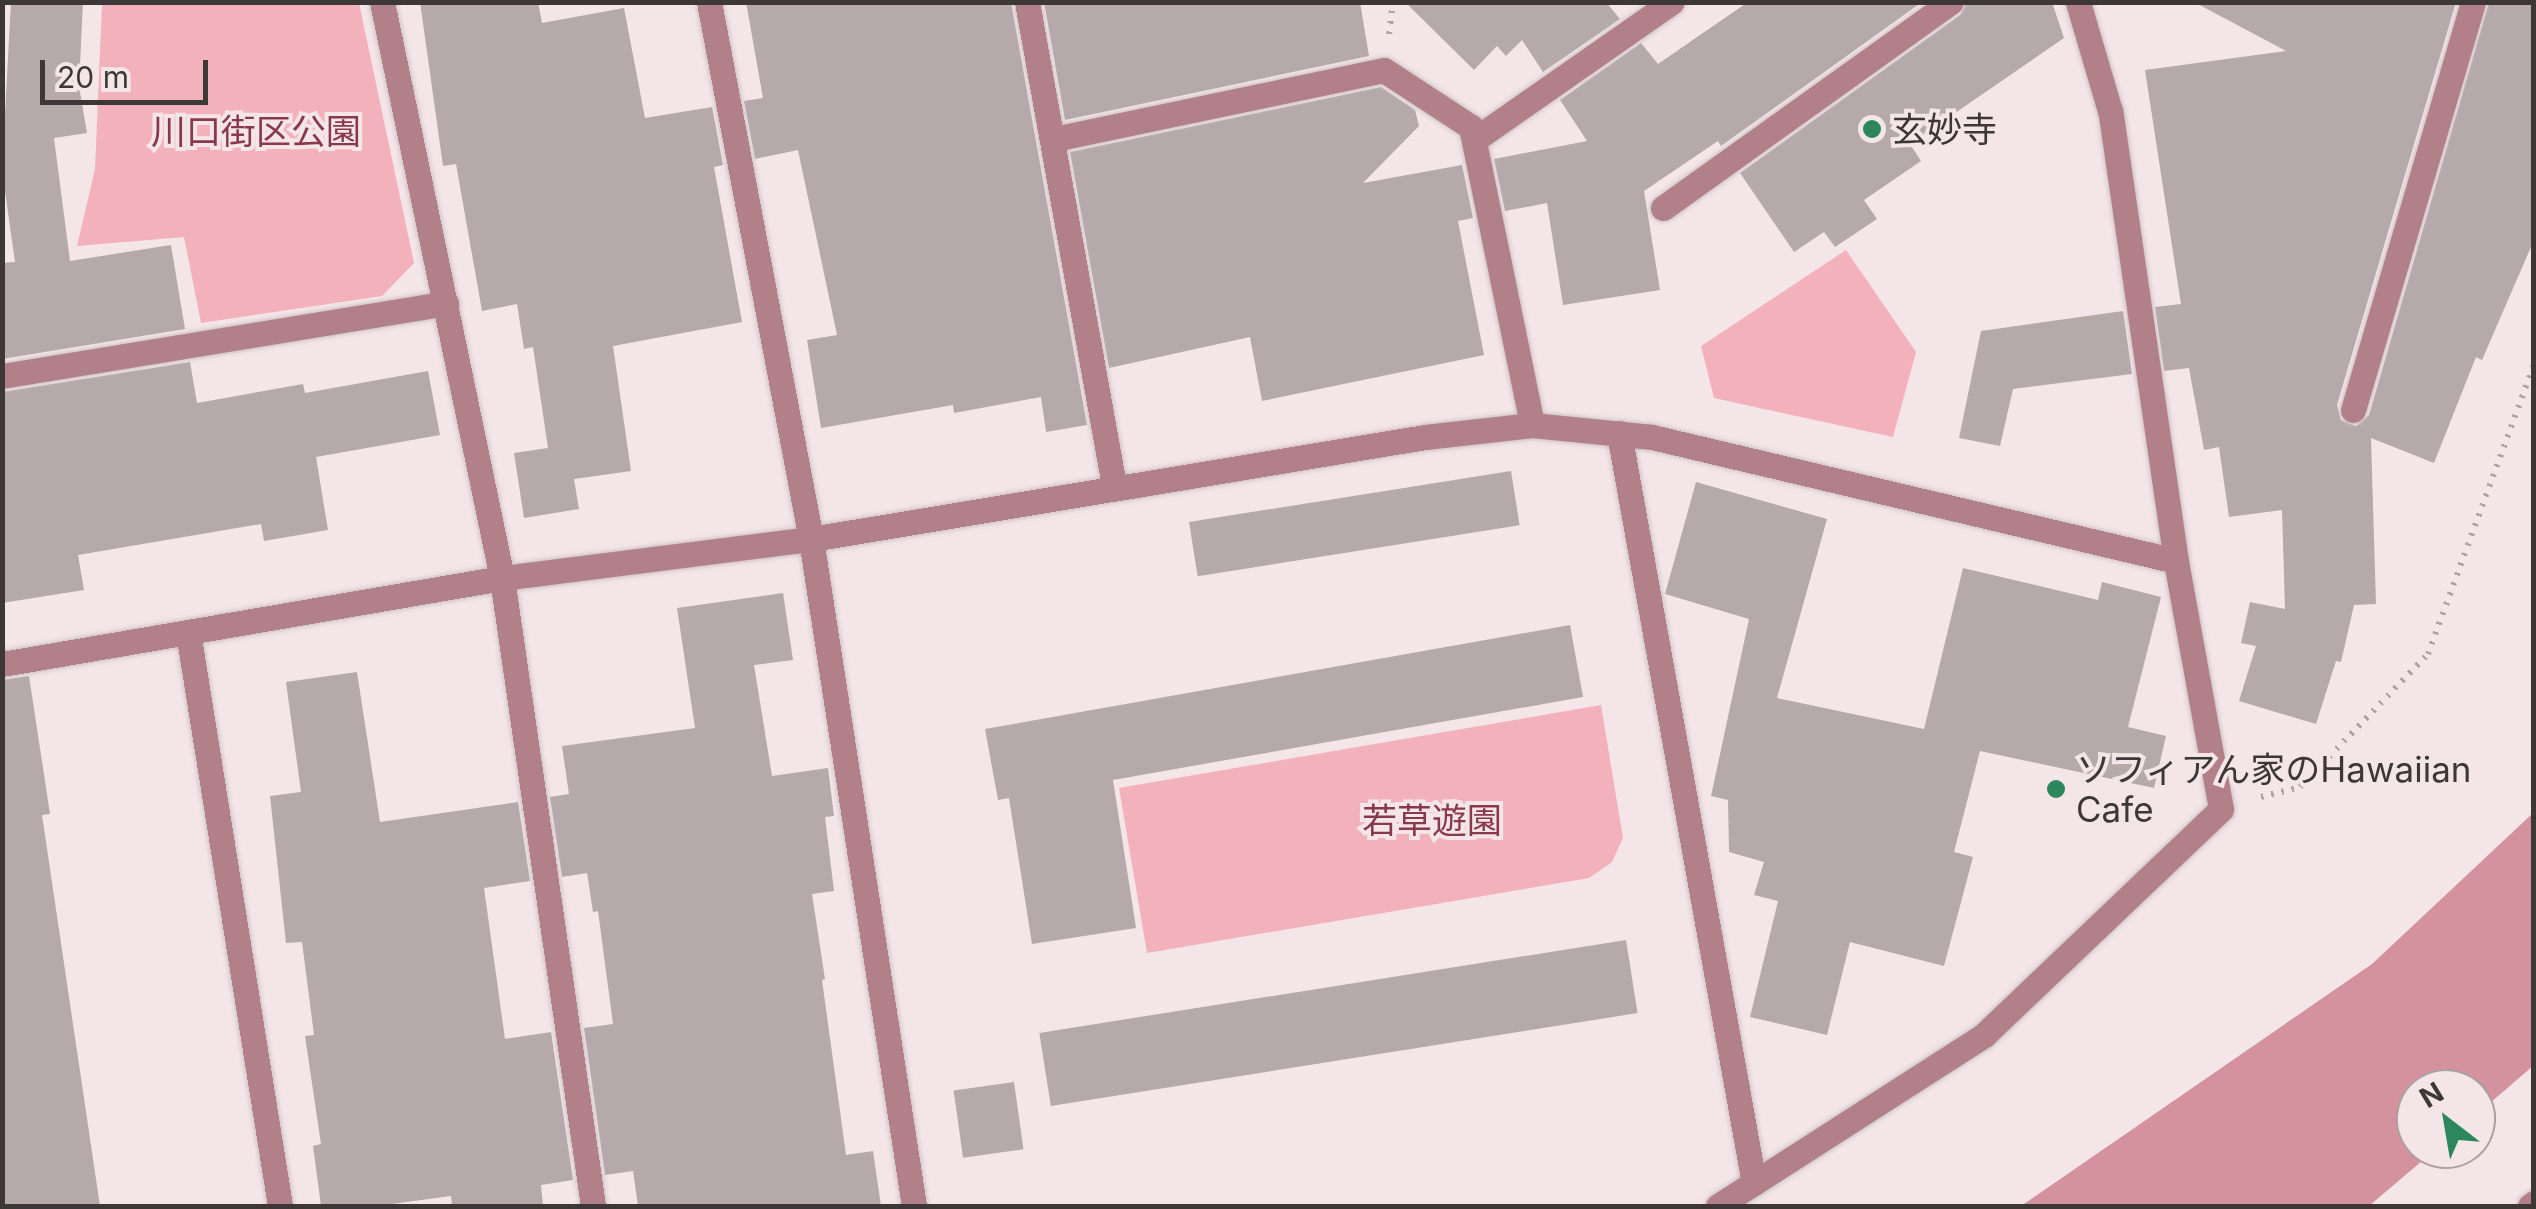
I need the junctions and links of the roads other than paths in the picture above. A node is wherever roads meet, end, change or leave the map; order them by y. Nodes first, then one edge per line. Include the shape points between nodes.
1 (382, 2) edge
2 (709, 2) edge
3 (1027, 2) edge
4 (1672, 2) edge
5 (1951, 2) edge
6 (2078, 2) edge
7 (2474, 2) edge
8 (1054, 139) junction
9 (1474, 140) junction
10 (1663, 208) dead end
11 (446, 303) junction
12 (2, 376) edge
13 (2353, 410) dead end
14 (1532, 425) junction
15 (1619, 433) junction
16 (1114, 486) junction
17 (811, 538) junction
18 (2176, 561) junction
19 (502, 578) junction
20 (188, 632) junction
21 (2, 664) edge
22 (1754, 1183) junction
23 (280, 1206) edge
24 (593, 1206) edge
25 (914, 1206) edge
26 (1718, 1206) edge

1 - 11 street
2 - 17 street
3 - 8 street
4 - 9 street
5 - 10 street
6 - 18 street via 2110,111
7 - 13 street
8 - 9 street via 1384,70 1471,126
8 - 16 street
9 - 14 street
11 - 12 street
11 - 19 street
14 - 15 street
14 - 16 street
15 - 18 street
15 - 22 street
16 - 17 street
17 - 19 street
17 - 25 street
18 - 22 street via 2220,808 1984,1035
19 - 20 street
19 - 24 street
20 - 21 street
20 - 23 street
22 - 26 street

